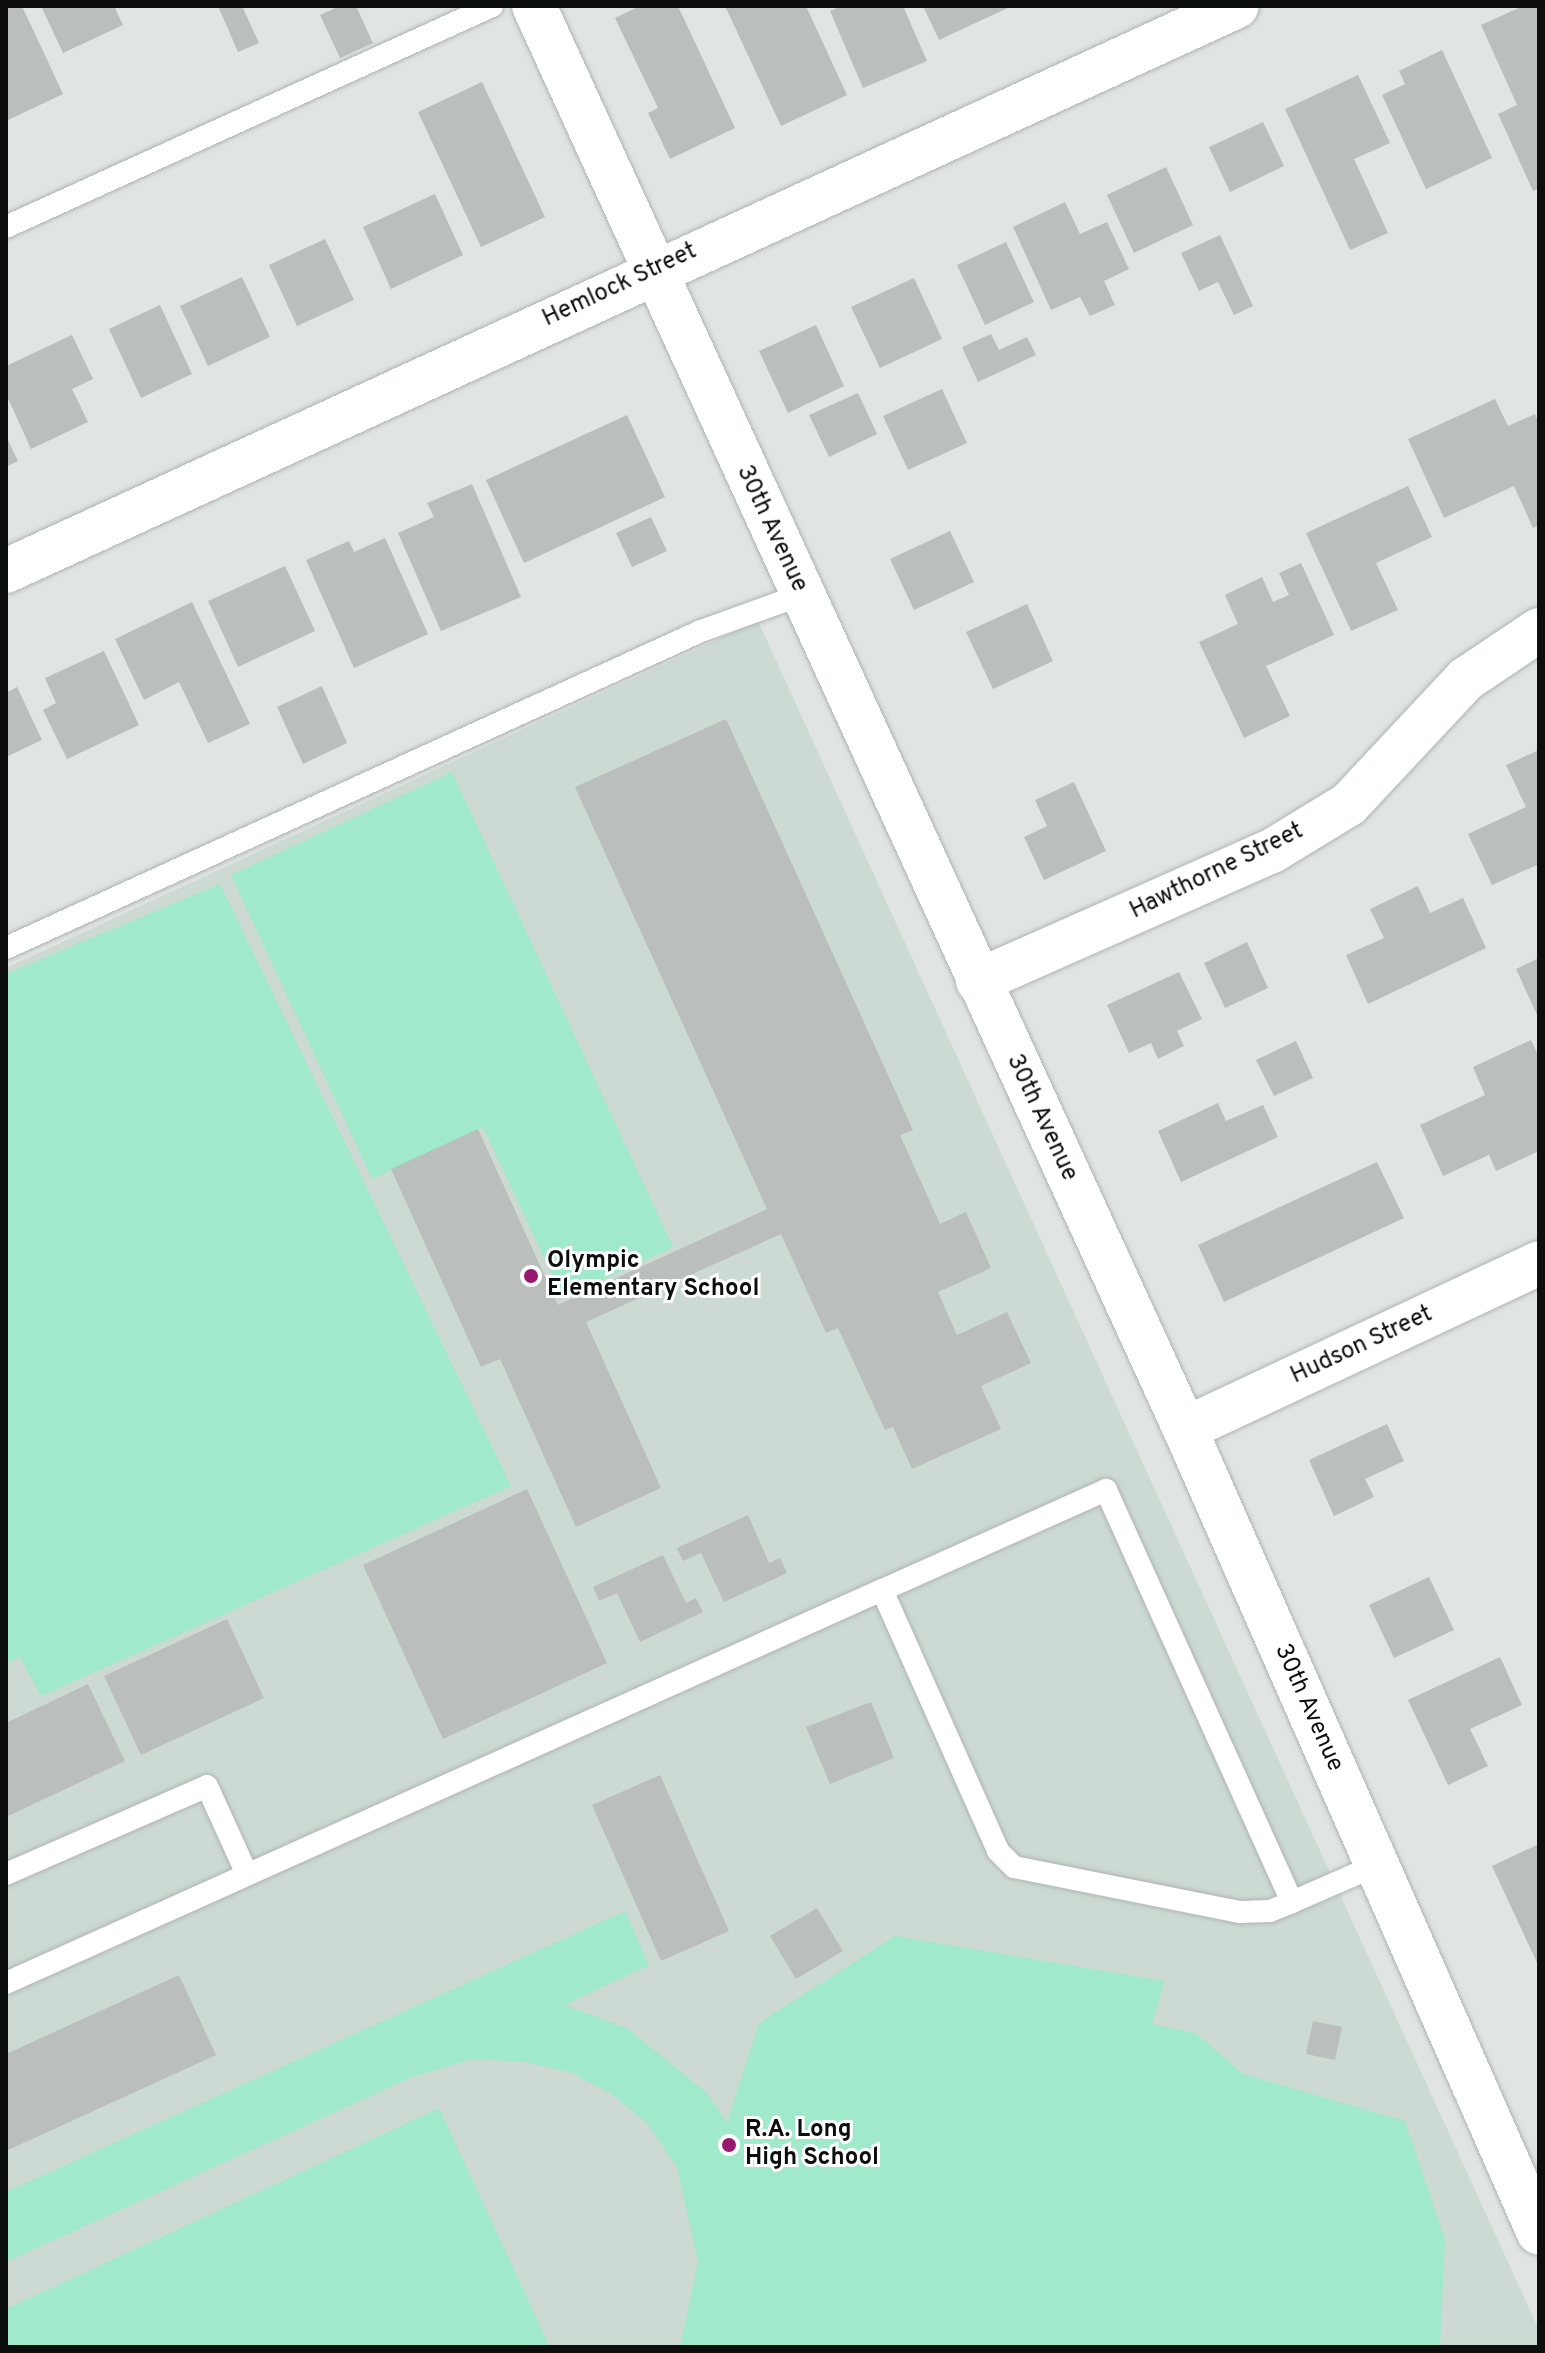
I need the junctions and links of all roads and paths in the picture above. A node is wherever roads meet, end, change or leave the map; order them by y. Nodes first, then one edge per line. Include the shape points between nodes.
1 (492, 6) edge
2 (534, 6) edge
3 (1237, 6) edge
4 (6, 227) edge
5 (652, 271) junction
6 (6, 571) edge
7 (801, 595) junction
8 (1539, 630) edge
9 (6, 948) edge
10 (978, 981) junction
11 (1539, 1263) edge
12 (1185, 1429) junction
13 (882, 1590) junction
14 (1377, 1865) junction
15 (6, 1874) edge
16 (247, 1874) junction
17 (1292, 1902) junction
18 (6, 1983) edge
19 (1539, 2233) edge

1 - 4 lane
2 - 5 street, 30th Avenue
3 - 5 street, Hemlock Street
5 - 6 street, Hemlock Street
5 - 7 street, 30th Avenue
7 - 9 lane via 701,631
7 - 10 street, 30th Avenue
8 - 10 street, Hawthorne Street via 1466,679 1349,804 1272,851
10 - 12 street, 30th Avenue
11 - 12 street, Hudson Street
12 - 14 street, 30th Avenue
13 - 16 lane
13 - 17 lane via 998,1851 1014,1867 1240,1912 1270,1911
13 - 17 lane via 1106,1490
14 - 17 lane
14 - 19 street, 30th Avenue
15 - 16 lane via 207,1786
16 - 18 lane

